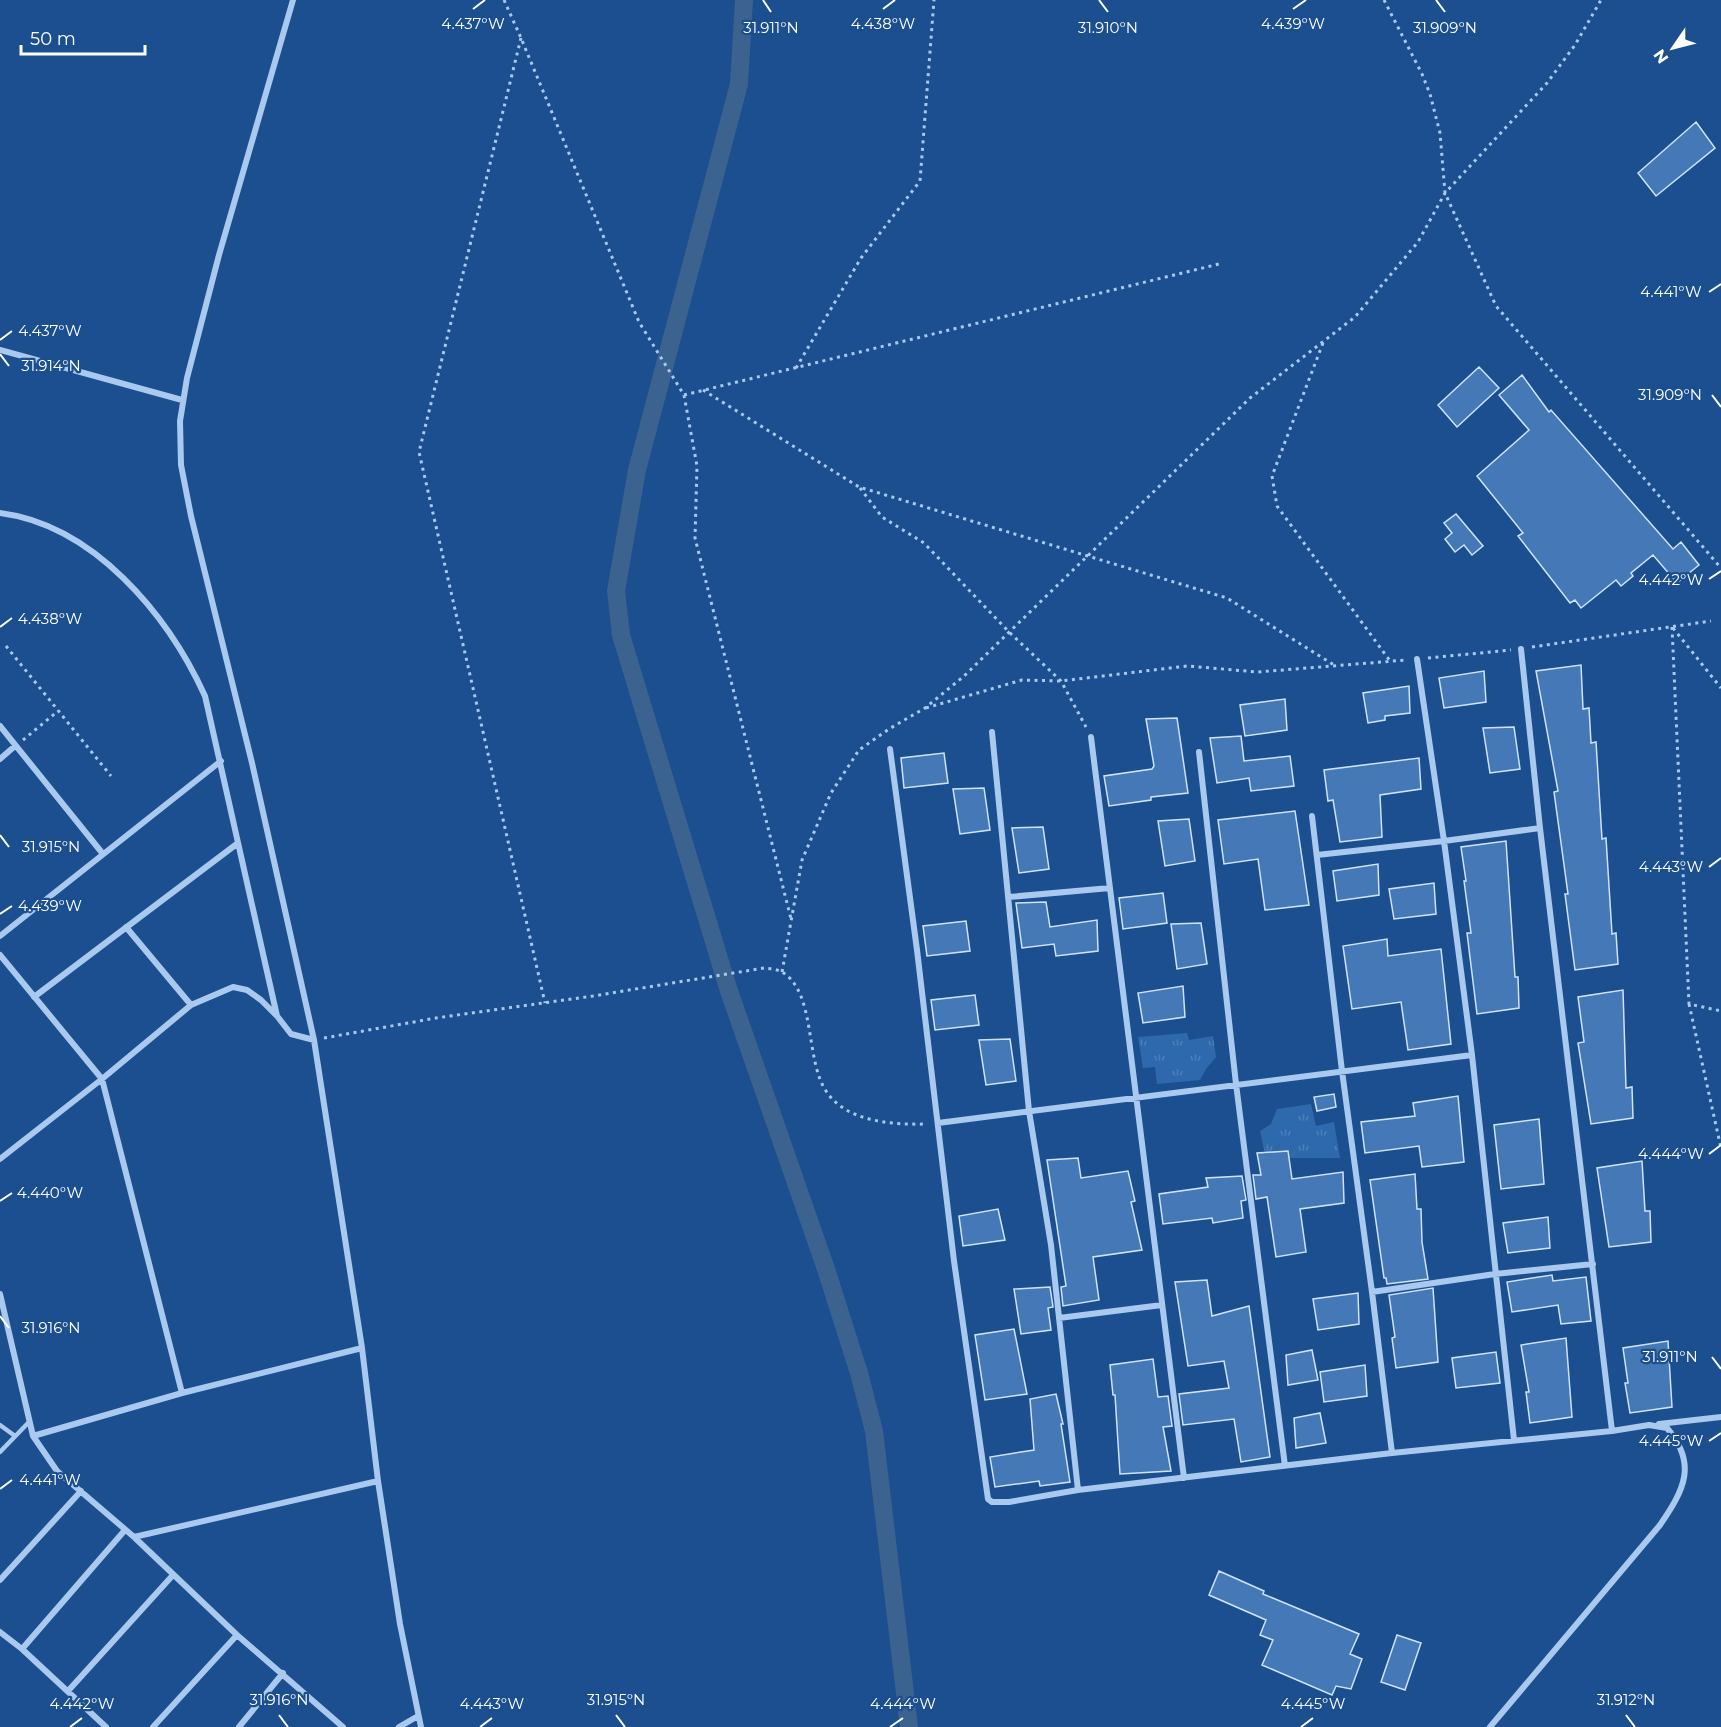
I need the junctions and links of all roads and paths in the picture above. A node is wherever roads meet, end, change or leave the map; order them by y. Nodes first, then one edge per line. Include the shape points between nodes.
1 (293, 0) edge
2 (504, 0) edge
3 (934, 0) edge
4 (1384, 0) edge
5 (1601, 0) edge
6 (521, 38) junction
7 (1445, 193) junction
8 (1220, 264) dead end
9 (1323, 342) junction
10 (0, 350) edge
11 (796, 368) junction
12 (703, 390) junction
13 (684, 395) junction
14 (182, 400) junction
15 (859, 487) junction
16 (0, 513) edge
17 (1087, 556) junction
18 (1721, 568) edge
19 (1711, 621) dead end
20 (1672, 627) junction
21 (1009, 632) junction
22 (6, 646) dead end
23 (1521, 649) junction
24 (1417, 659) junction
25 (1390, 661) junction
26 (1334, 666) junction
27 (1061, 681) junction
28 (1721, 688) edge
29 (925, 708) junction
30 (58, 711) junction
31 (0, 726) edge
32 (992, 732) dead end
33 (1091, 737) joint
34 (15, 746) junction
35 (890, 749) dead end
36 (1199, 752) dead end
37 (0, 759) edge
38 (221, 761) junction
39 (111, 776) dead end
40 (1312, 816) dead end
41 (1539, 828) junction
42 (1444, 841) junction
43 (238, 843) junction
44 (104, 854) junction
45 (1317, 855) junction
46 (1110, 888) junction
47 (1009, 897) junction
48 (791, 921) junction
49 (126, 927) junction
50 (0, 936) edge
51 (0, 955) edge
52 (782, 972) junction
53 (34, 997) junction
54 (545, 1003) junction
55 (1689, 1004) junction
56 (191, 1005) junction
57 (1721, 1011) edge
58 (277, 1016) junction
59 (314, 1040) junction
60 (1472, 1055) junction
61 (1342, 1071) junction
62 (102, 1079) junction
63 (1236, 1084) junction
64 (1136, 1097) junction
65 (1029, 1111) junction
66 (938, 1123) junction
67 (1721, 1148) edge
68 (0, 1159) edge
69 (1593, 1264) junction
70 (1495, 1274) junction
71 (1372, 1292) junction
72 (0, 1294) edge
73 (1162, 1305) junction
74 (1059, 1318) junction
75 (362, 1348) junction
76 (182, 1393) junction
77 (1721, 1417) edge
78 (29, 1422) junction
79 (0, 1425) edge
80 (1649, 1425) junction
81 (1612, 1431) junction
82 (15, 1436) junction
83 (33, 1436) junction
84 (1514, 1440) junction
85 (0, 1452) edge
86 (1392, 1453) junction
87 (1285, 1466) junction
88 (1184, 1478) junction
89 (378, 1481) junction
90 (1078, 1490) junction
91 (81, 1491) junction
92 (125, 1530) junction
93 (134, 1537) junction
94 (173, 1575) junction
95 (0, 1580) edge
96 (0, 1632) edge
97 (237, 1635) junction
98 (22, 1649) junction
99 (283, 1673) junction
100 (68, 1691) junction
101 (418, 1716) junction
102 (106, 1727) edge
103 (153, 1727) edge
104 (239, 1727) edge
105 (343, 1727) edge
106 (399, 1727) edge
107 (421, 1727) edge
108 (1490, 1727) edge

1 - 14 street via 219,255
2 - 6 path
3 - 11 path via 920,181 861,258
4 - 7 path via 1430,94 1440,133
5 - 7 path via 1547,83
6 - 13 path via 639,322
6 - 54 path via 419,452
7 - 9 path via 1418,242 1355,317
7 - 18 path via 1496,306
8 - 11 path
9 - 17 path via 1251,398
9 - 25 path via 1272,476 1277,506
10 - 14 street
11 - 12 path
12 - 13 path
12 - 15 path
13 - 48 path via 697,466 695,538
14 - 59 street via 181,465 191,516
15 - 17 path
15 - 21 path via 882,517 924,543
16 - 38 street via 37,521 68,537 106,562 158,616 192,666 205,696
17 - 21 path
17 - 26 path via 1227,598
19 - 20 path
20 - 23 path
20 - 28 path
20 - 55 path
21 - 27 path
21 - 29 path
22 - 30 path
23 - 24 path
23 - 41 street
24 - 25 path
24 - 42 street
25 - 26 path
26 - 27 path via 1258,672 1186,666
27 - 29 path via 1022,680
27 - 33 path
29 - 48 path via 859,750 831,793 802,860
30 - 34 path
30 - 39 path
31 - 34 street
32 - 47 street
33 - 46 street
34 - 37 street
34 - 44 street
35 - 66 street
36 - 63 street
38 - 43 street
38 - 44 street
40 - 45 street
41 - 42 street
41 - 69 street
42 - 45 street
42 - 60 street
43 - 49 street
43 - 58 street
44 - 50 street
45 - 61 street
46 - 47 street
46 - 64 street
47 - 65 street
48 - 52 path
49 - 53 street
49 - 56 street
51 - 53 street
52 - 54 path via 755,969
52 - 66 path via 801,996 821,1080 837,1104 862,1117 906,1125
53 - 62 street
54 - 59 path
55 - 57 path
55 - 67 path
56 - 58 street via 233,987 247,990
56 - 62 street
58 - 59 street via 291,1034
59 - 75 street
60 - 61 street
60 - 70 street
61 - 63 street
61 - 71 street
62 - 68 street
62 - 76 street
63 - 64 street
63 - 87 street
64 - 65 street
64 - 73 street
65 - 66 street
65 - 74 street
66 - 90 street via 986,1496 992,1502 1009,1502
69 - 70 street
69 - 81 street
70 - 71 street
70 - 84 street
71 - 86 street
72 - 78 street
73 - 74 street
73 - 88 street
74 - 90 street
75 - 76 street
75 - 89 street
76 - 83 street
77 - 80 street
78 - 82 lane
78 - 83 street
79 - 82 lane
80 - 81 street
80 - 108 street via 1667,1428 1683,1457 1684,1482 1678,1499
81 - 84 street
82 - 85 lane
83 - 91 street via 57,1471
84 - 86 street
86 - 87 street
87 - 88 street
88 - 90 street
89 - 93 street
89 - 101 street
91 - 92 street
91 - 95 street
92 - 93 street
92 - 98 street
93 - 94 street
94 - 97 street
94 - 100 street
96 - 98 street
97 - 99 street
97 - 103 street
98 - 100 street
99 - 104 street
99 - 105 street
100 - 102 street
101 - 106 street
101 - 107 street

